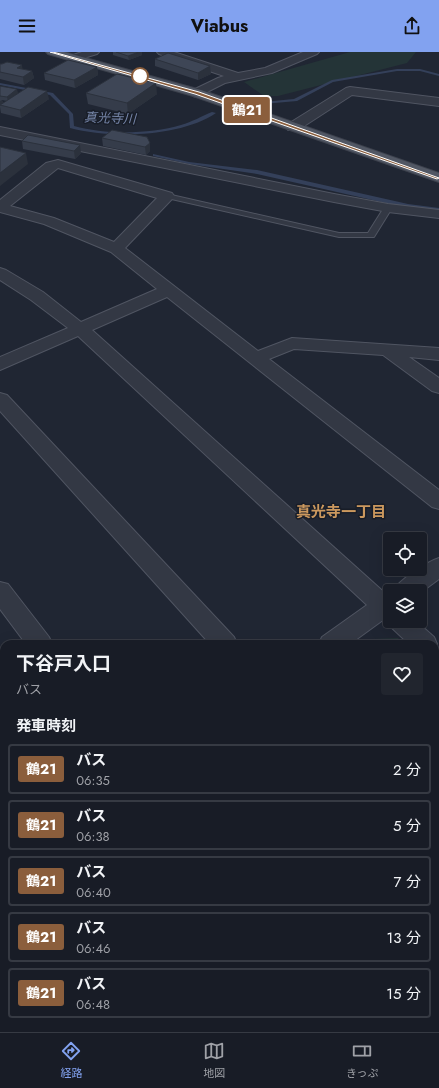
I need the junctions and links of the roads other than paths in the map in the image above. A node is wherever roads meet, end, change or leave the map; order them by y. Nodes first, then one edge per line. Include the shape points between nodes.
1 (52, 52) edge
2 (93, 52) edge
3 (163, 52) edge
4 (313, 52) edge
5 (74, 58) junction
6 (238, 76) junction
7 (197, 93) junction
8 (439, 102) edge
9 (294, 126) junction
10 (0, 130) edge
11 (439, 178) edge
12 (167, 196) junction
13 (0, 208) edge
14 (388, 208) junction
15 (439, 214) edge
16 (116, 250) junction
17 (0, 273) edge
18 (168, 290) junction
19 (80, 329) junction
20 (386, 349) junction
21 (439, 354) edge
22 (257, 358) junction
23 (0, 364) edge
24 (439, 387) edge
25 (0, 399) edge
26 (439, 501) edge
27 (439, 567) edge
28 (415, 584) edge
29 (0, 591) edge
30 (383, 603) edge
31 (383, 615) edge
32 (409, 628) edge
33 (37, 640) edge
34 (221, 640) edge
35 (339, 640) edge
36 (421, 640) edge

1 - 5 main road
2 - 5 street
3 - 6 street
4 - 6 street via 268,71
5 - 7 main road
6 - 7 street via 222,80
7 - 9 main road
8 - 9 street via 350,91
9 - 11 main road
10 - 14 street
12 - 13 street via 58,164 51,166
12 - 14 lane via 339,235 371,235
12 - 16 street
13 - 16 street via 49,221
14 - 15 street
16 - 18 street
17 - 19 street via 37,296
18 - 19 street
18 - 22 street
19 - 23 street
19 - 30 street
20 - 21 street
20 - 22 street via 292,343
20 - 24 street
22 - 26 street
25 - 34 street
27 - 28 street
29 - 33 street
31 - 35 street
32 - 36 street

